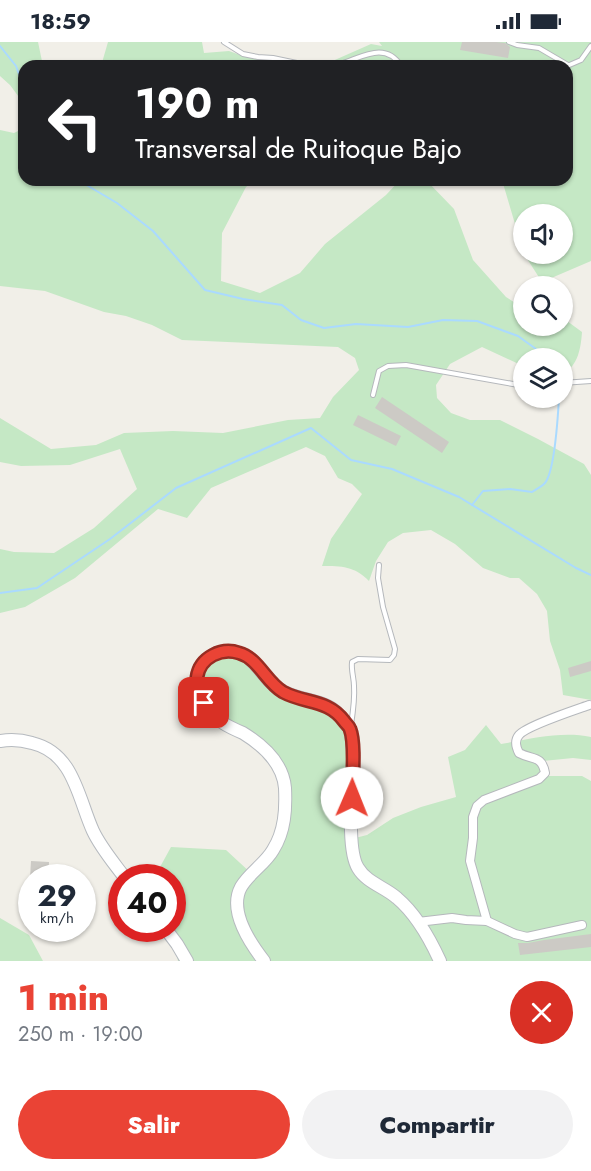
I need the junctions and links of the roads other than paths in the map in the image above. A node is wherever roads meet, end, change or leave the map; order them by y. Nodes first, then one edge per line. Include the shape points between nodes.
1 (225, 42) edge
2 (509, 42) edge
3 (591, 46) edge
4 (283, 60) edge
5 (351, 60) edge
6 (396, 60) edge
7 (559, 60) edge
8 (573, 63) edge
9 (591, 381) edge
10 (573, 382) edge
11 (513, 384) edge
12 (373, 394) dead end
13 (379, 565) dead end
14 (589, 705) dead end
15 (350, 729) junction
16 (0, 741) edge
17 (114, 864) edge
18 (487, 921) junction
19 (418, 922) junction
20 (582, 925) dead end
21 (176, 942) edge
22 (187, 961) edge
23 (264, 961) edge
24 (440, 961) edge

1 - 4 lane via 243,54
2 - 7 lane via 539,48
3 - 8 lane via 581,60
5 - 6 lane via 378,50 390,53
9 - 10 lane
11 - 12 lane via 406,365 387,366 379,371
13 - 15 lane via 378,578 394,655 390,660 352,662 354,707
14 - 18 street via 517,736 515,745 519,753 539,759 545,773 477,806 470,861
15 - 19 street via 353,856 364,876 399,899
15 - 23 street via 328,706 296,698 275,687 254,661 240,653 214,654 200,667 199,695 210,712 260,744 281,769 285,784 281,833 237,898 244,930
16 - 17 street via 37,744 51,750 63,762 94,834
18 - 19 street via 452,918
18 - 20 street via 527,937
19 - 24 street
21 - 22 street

